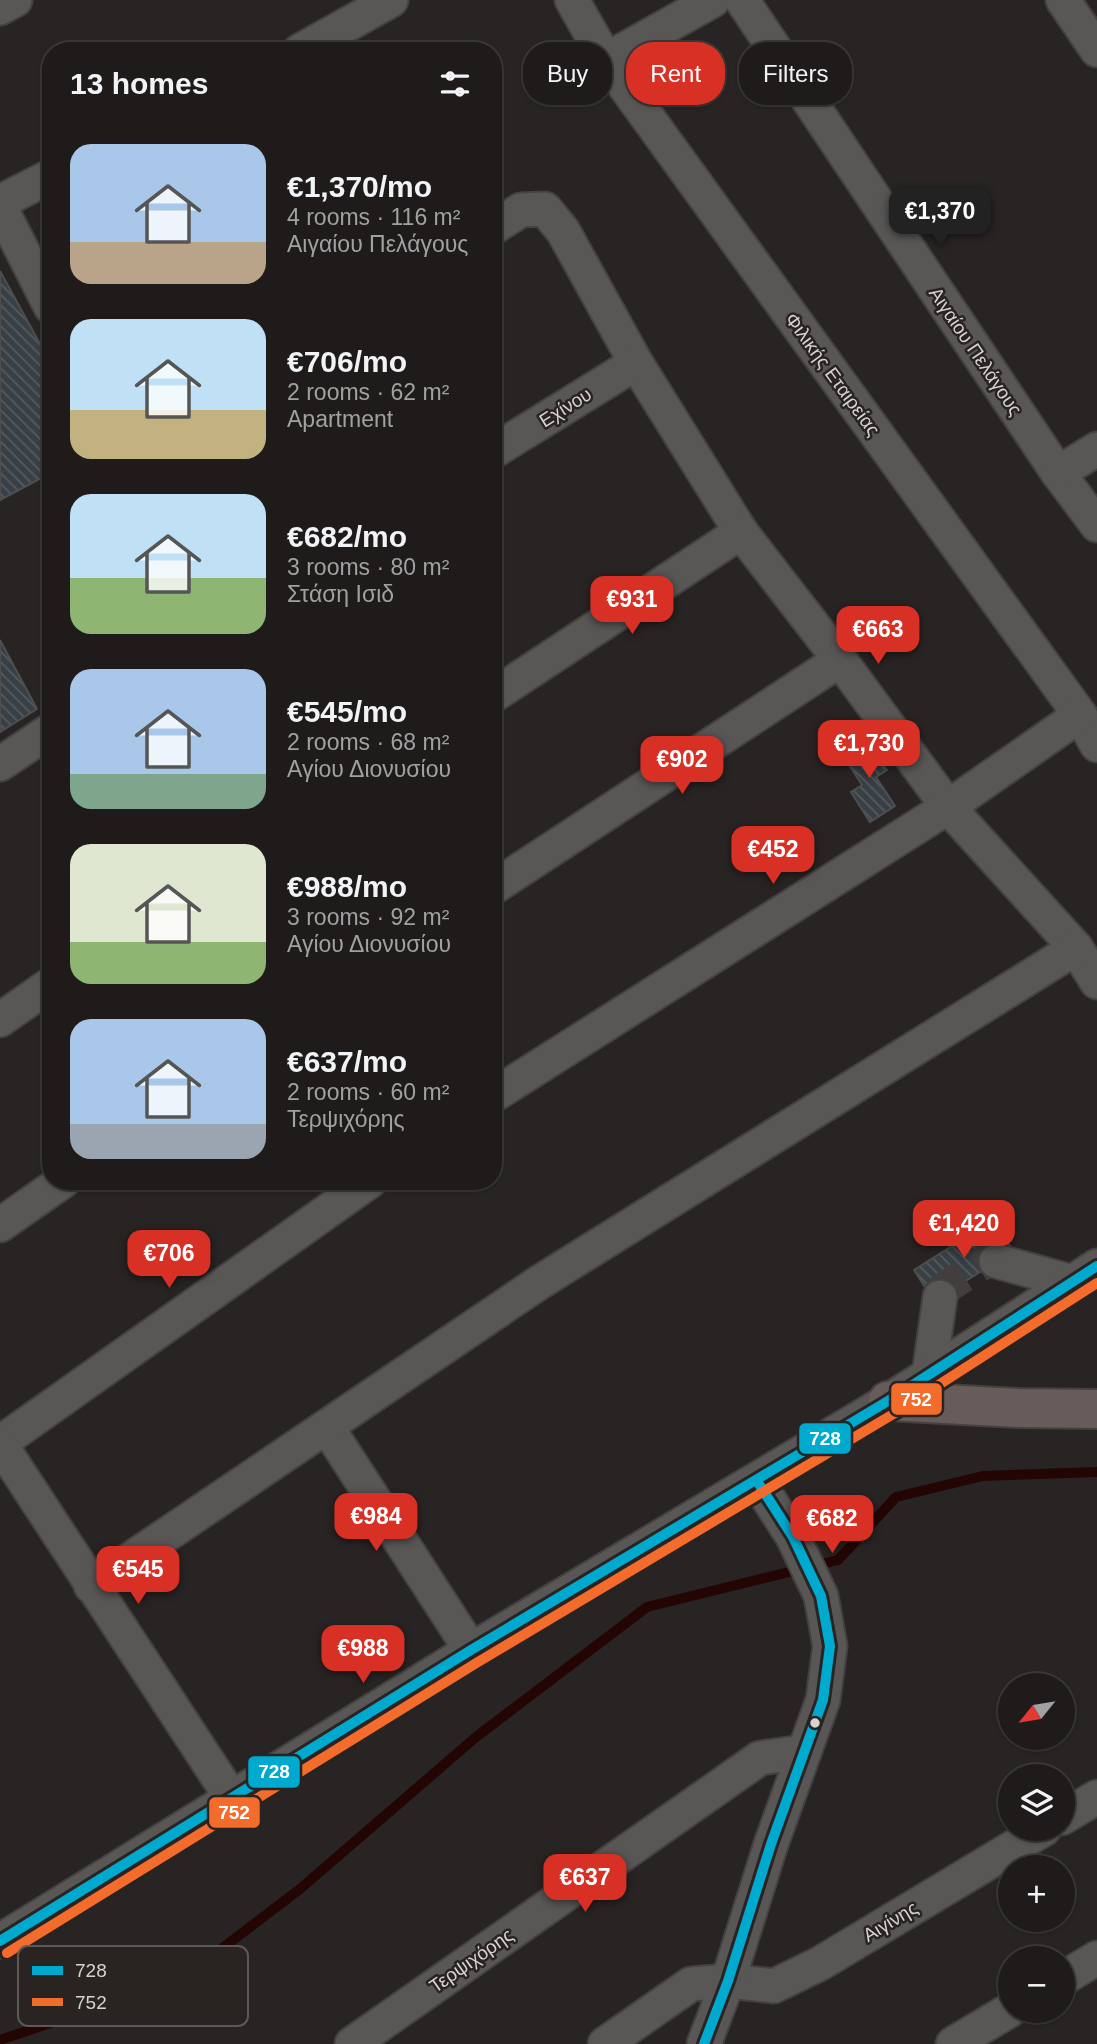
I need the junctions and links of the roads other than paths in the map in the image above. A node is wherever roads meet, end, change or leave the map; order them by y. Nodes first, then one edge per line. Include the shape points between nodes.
1 (15, 0) edge
2 (391, 0) edge
3 (572, 0) edge
4 (713, 0) edge
5 (741, 0) edge
6 (1063, 0) edge
7 (0, 8) edge
8 (316, 42) edge
9 (596, 42) edge
10 (1097, 50) edge
11 (612, 57) edge
12 (612, 68) edge
13 (42, 181) edge
14 (0, 202) edge
15 (0, 207) edge
16 (502, 222) edge
17 (42, 289) edge
18 (636, 363) junction
19 (502, 446) edge
20 (1097, 449) edge
21 (1058, 473) junction
22 (1097, 525) edge
23 (741, 532) junction
24 (840, 660) junction
25 (502, 690) edge
26 (1080, 715) junction
27 (42, 736) edge
28 (1097, 746) edge
29 (0, 764) edge
30 (948, 807) junction
31 (502, 882) edge
32 (1076, 948) junction
33 (1097, 982) edge
34 (42, 990) edge
35 (0, 1020) edge
36 (502, 1090) edge
37 (51, 1190) edge
38 (357, 1190) edge
39 (0, 1225) edge
40 (996, 1261) tunnel mouth
41 (1085, 1274) edge
42 (940, 1297) tunnel mouth
43 (929, 1375) junction
44 (888, 1401) junction
45 (1097, 1409) edge
46 (327, 1427) junction
47 (0, 1443) edge
48 (757, 1481) junction
49 (91, 1586) junction
50 (471, 1650) junction
51 (804, 1752) junction
52 (231, 1797) junction
53 (1097, 1797) edge
54 (1075, 1810) edge
55 (1024, 1841) edge
56 (0, 1941) edge
57 (1097, 1958) edge
58 (1075, 1971) edge
59 (728, 1981) junction
60 (998, 2017) edge
61 (352, 2044) edge
62 (604, 2044) edge
63 (704, 2044) edge
64 (953, 2044) edge

1 - 7 street
2 - 8 street
3 - 9 street, Φιλικής Εταιρείας
4 - 11 street
5 - 21 street, Αιγαίου Πελάγους
6 - 10 street
12 - 26 street, Φιλικής Εταιρείας
13 - 14 street
15 - 17 street
16 - 18 street via 521,210 545,209 563,231
18 - 19 street, Εχίνου
18 - 23 street
20 - 21 street
21 - 22 street, Αιγαίου Πελάγους
23 - 24 street
23 - 25 street
24 - 30 street
24 - 31 street
26 - 28 street, Φιλικής Εταιρείας
26 - 30 street
27 - 29 street
30 - 32 street
30 - 36 street
32 - 33 street
32 - 46 street via 540,1282
34 - 35 street
37 - 39 street
38 - 47 street
40 - 41 street
41 - 43 street
42 - 43 street
43 - 44 street
44 - 45 main road
44 - 48 street
46 - 49 street
46 - 50 street
47 - 49 street
48 - 50 street
48 - 51 street via 793,1537 821,1596 830,1646 823,1700
49 - 52 street
50 - 52 street
51 - 59 street
51 - 61 street, Τερψιχόρης via 760,1758
52 - 56 street
53 - 54 street
55 - 59 street, Αιγίνης via 821,1963 774,1986
57 - 58 street
59 - 62 street, Αιγίνης via 691,1984
59 - 63 street
60 - 64 street

